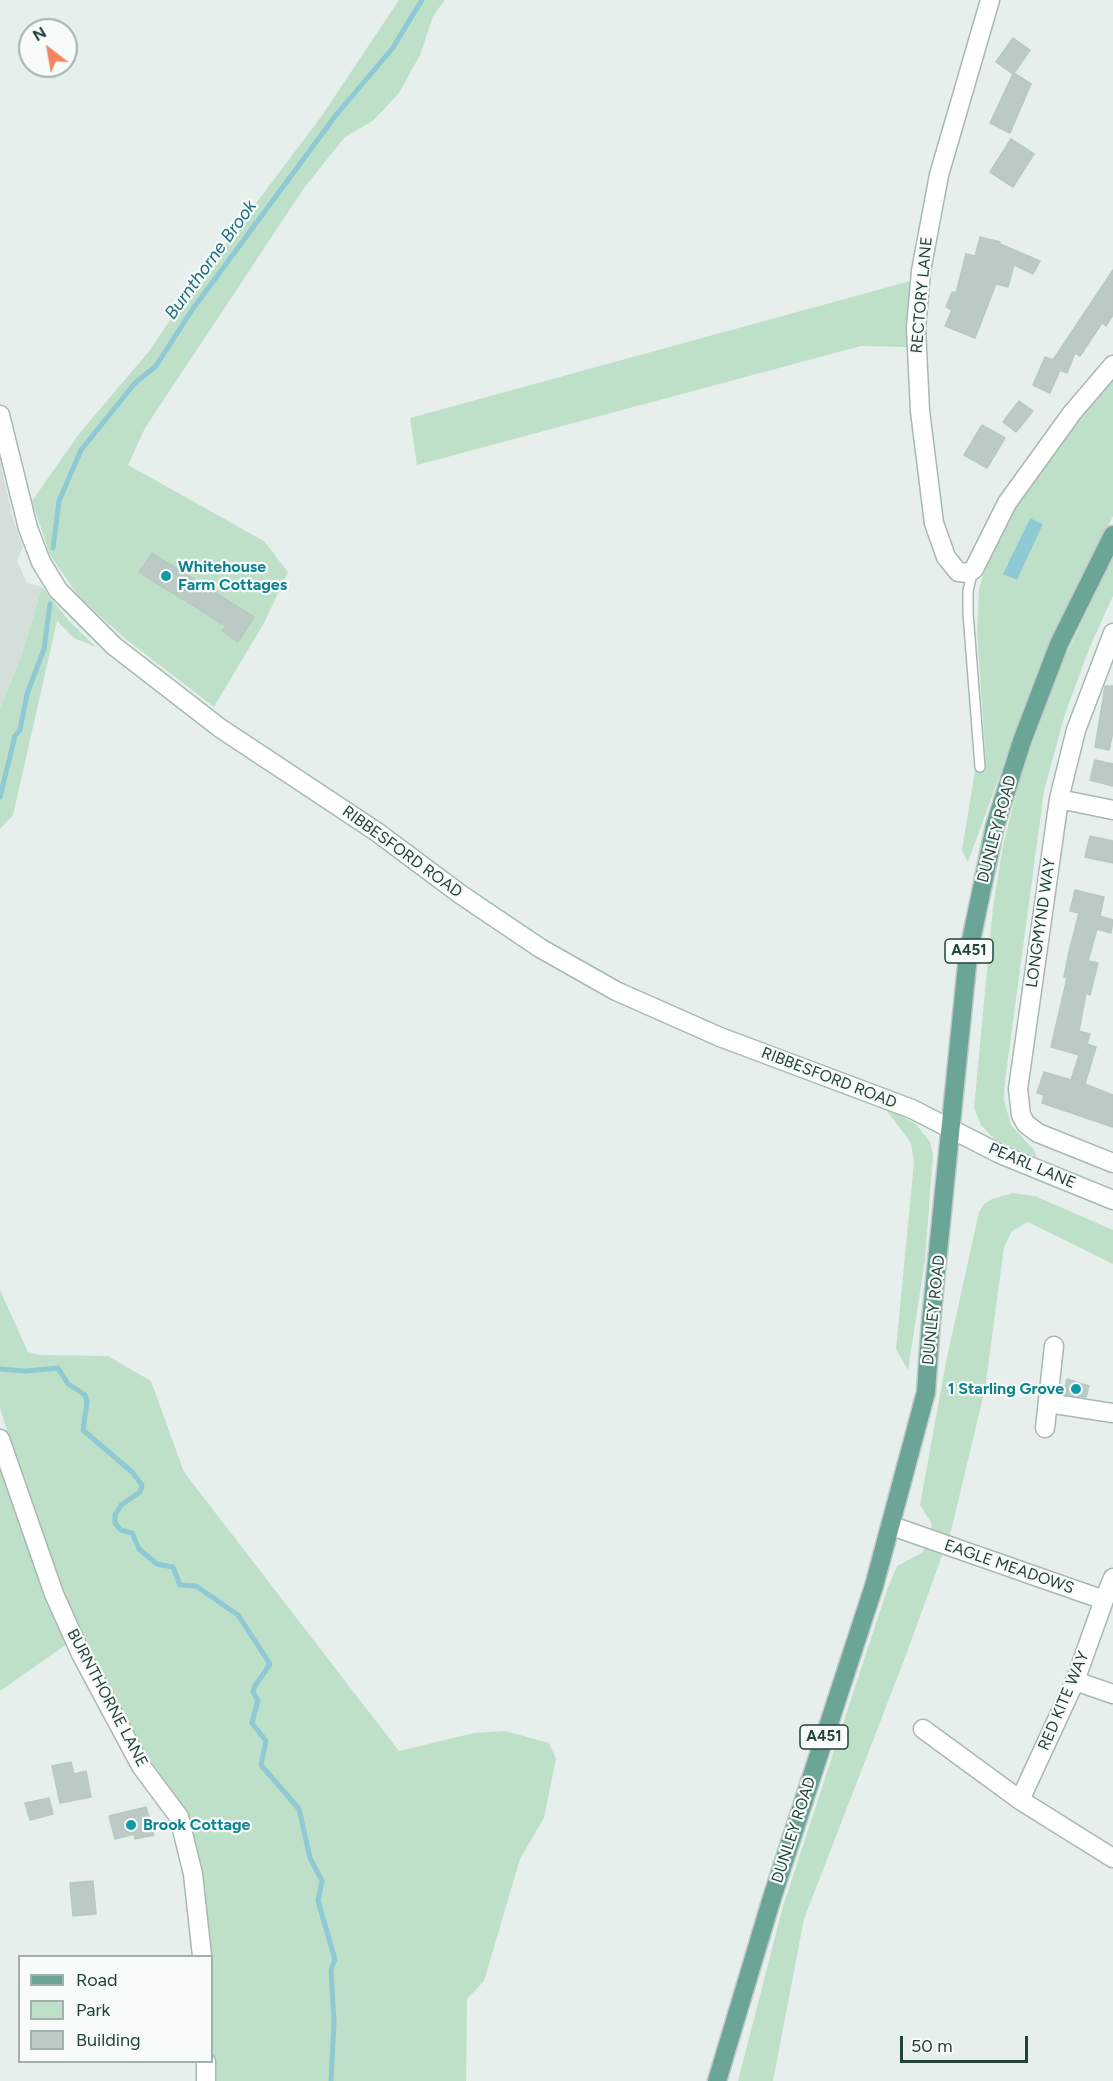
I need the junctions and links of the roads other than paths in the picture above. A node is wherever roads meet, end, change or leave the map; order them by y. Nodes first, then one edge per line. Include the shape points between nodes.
1 (990, 0) edge
2 (1113, 364) edge
3 (0, 415) edge
4 (1113, 535) edge
5 (974, 569) junction
6 (1113, 633) edge
7 (980, 767) dead end
8 (1059, 799) junction
9 (1113, 810) edge
10 (951, 1130) junction
11 (1113, 1163) edge
12 (1113, 1200) edge
13 (1054, 1346) dead end
14 (1048, 1403) junction
15 (1113, 1413) edge
16 (1045, 1428) dead end
17 (0, 1439) edge
18 (892, 1526) junction
19 (1113, 1578) edge
20 (1104, 1600) junction
21 (1075, 1681) junction
22 (1113, 1694) edge
23 (923, 1729) dead end
24 (1020, 1800) junction
25 (1113, 1858) edge
26 (202, 1955) edge
27 (206, 2063) edge
28 (206, 2081) edge
29 (717, 2081) edge

1 - 5 street, RECTORY LANE via 956,108 930,215 916,337 920,411 936,533 954,569 962,574
2 - 5 street via 1007,503
3 - 10 street, RIBBESFORD ROAD via 28,528 52,582 94,628 203,715 377,832 459,894 540,948 616,991 720,1037 912,1109
4 - 10 main road, DUNLEY ROAD / A451 via 1059,644 995,826 969,955
5 - 7 lane via 968,613
6 - 8 street, LONGMYND WAY via 1076,730
8 - 9 street
8 - 11 street, LONGMYND WAY via 1018,1102 1026,1124 1038,1133
10 - 12 street, PEARL LANE
10 - 18 main road, DUNLEY ROAD / A451 via 926,1392
13 - 14 street
14 - 15 street
14 - 16 street
17 - 26 street, BURNTHORNE LANE via 54,1594 77,1645 141,1766 178,1817 193,1875
18 - 20 street, EAGLE MEADOWS
18 - 29 main road, DUNLEY ROAD / A451
19 - 20 street
20 - 21 street, RED KITE WAY
21 - 22 street
21 - 24 street, RED KITE WAY
23 - 24 street
24 - 25 street
27 - 28 street

